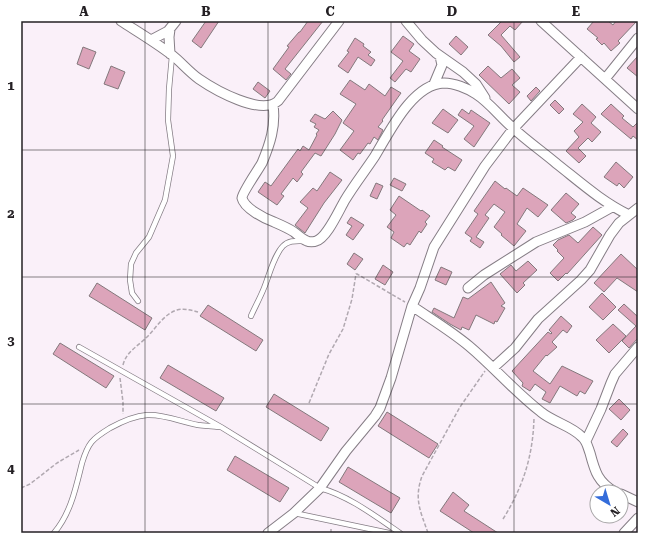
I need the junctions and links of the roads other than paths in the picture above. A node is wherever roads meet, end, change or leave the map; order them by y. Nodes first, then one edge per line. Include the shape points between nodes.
1 (120, 21) edge
2 (339, 21) edge
3 (406, 21) edge
4 (541, 21) edge
5 (173, 25) edge
6 (638, 38) edge
7 (151, 40) junction
8 (171, 54) junction
9 (440, 56) junction
10 (581, 57) junction
11 (605, 79) junction
12 (434, 84) junction
13 (488, 102) junction
14 (274, 105) junction
15 (638, 109) edge
16 (513, 129) junction
17 (612, 207) junction
18 (638, 208) edge
19 (629, 215) junction
20 (307, 242) junction
21 (468, 288) dead end
22 (138, 301) dead end
23 (412, 306) junction
24 (251, 316) dead end
25 (79, 347) dead end
26 (638, 347) edge
27 (491, 366) junction
28 (221, 427) junction
29 (586, 441) junction
30 (603, 484) edge
31 (320, 488) junction
32 (294, 513) junction
33 (638, 518) edge
34 (54, 533) edge
35 (268, 533) edge
36 (389, 533) edge
37 (400, 533) edge
38 (624, 533) edge

1 - 7 street
2 - 14 street
3 - 9 street
4 - 10 street
5 - 7 street
5 - 8 street via 169,37
6 - 11 street
7 - 8 street
8 - 14 street via 199,79 220,91 249,104
8 - 22 lane via 168,120 173,156 165,200 149,237 136,252 131,264 132,293
9 - 12 street via 442,65
9 - 13 street via 476,84
10 - 11 street
10 - 16 street
11 - 15 street
12 - 13 street via 458,85
12 - 20 street via 414,98 403,111 325,234 316,241
13 - 16 street
14 - 20 street via 274,127 269,144 262,163 242,197 247,205 262,217 286,227
16 - 17 street
16 - 23 street via 485,166 434,247
17 - 19 street
17 - 21 street via 585,222 536,242
18 - 19 street
19 - 27 street via 610,235 590,270 581,280 538,319 515,348
20 - 24 lane via 294,240 282,247
23 - 27 street via 449,331
23 - 31 street via 380,408
25 - 28 lane
26 - 29 street via 615,374
27 - 29 street via 542,413 582,436
28 - 31 lane
28 - 34 lane via 147,415 121,422 99,435 88,445 74,496
29 - 30 street via 596,475
31 - 32 street
31 - 37 lane via 344,497
32 - 35 street
32 - 36 lane
33 - 38 street

